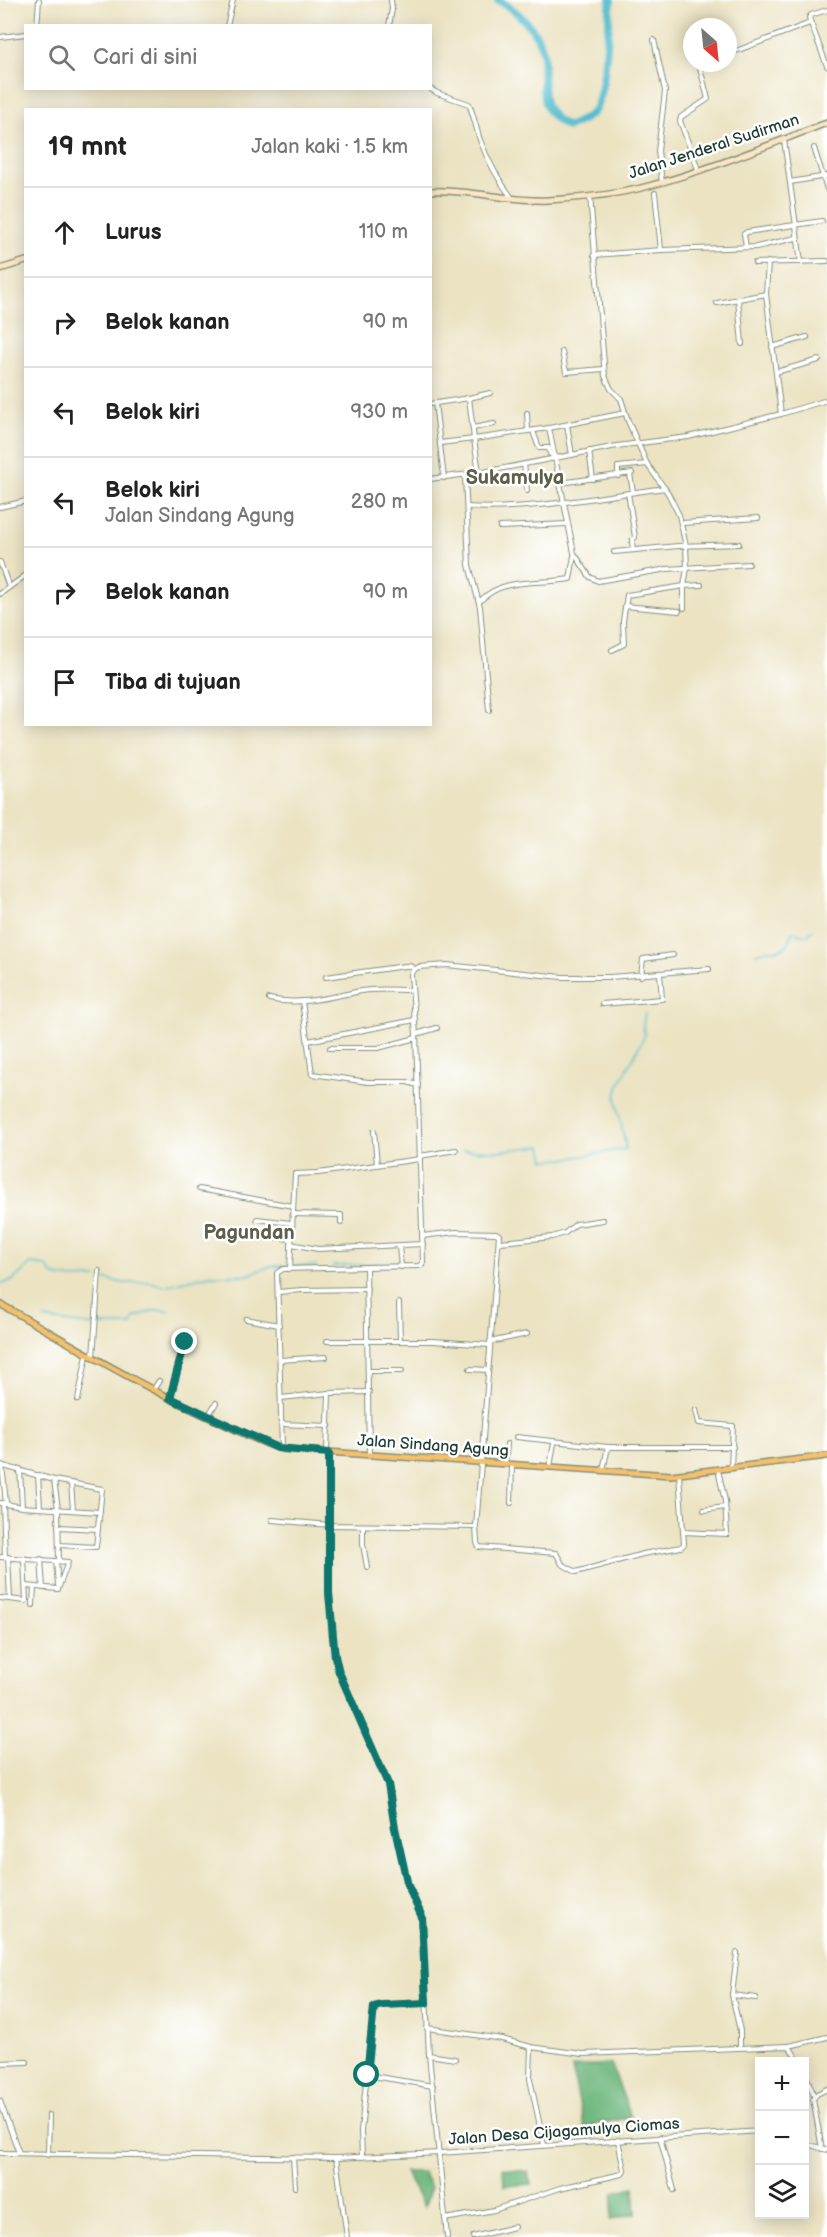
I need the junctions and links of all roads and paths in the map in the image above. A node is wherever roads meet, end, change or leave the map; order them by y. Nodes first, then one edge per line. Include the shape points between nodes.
1 (39, 0) edge
2 (233, 0) edge
3 (391, 0) edge
4 (827, 10) edge
5 (37, 24) edge
6 (227, 24) edge
7 (389, 24) edge
8 (810, 24) junction
9 (24, 34) edge
10 (0, 37) edge
11 (654, 40) dead end
12 (737, 51) edge
13 (827, 66) edge
14 (701, 72) edge
15 (432, 90) edge
16 (827, 123) edge
17 (784, 139) junction
18 (814, 148) dead end
19 (698, 169) junction
20 (824, 176) edge
21 (662, 182) junction
22 (790, 182) junction
23 (827, 189) edge
24 (432, 191) edge
25 (655, 193) dead end
26 (590, 195) junction
27 (513, 199) junction
28 (822, 221) dead end
29 (795, 226) junction
30 (796, 238) junction
31 (746, 247) junction
32 (661, 250) junction
33 (594, 255) junction
34 (827, 261) edge
35 (24, 262) edge
36 (768, 262) junction
37 (801, 262) junction
38 (755, 263) dead end
39 (0, 269) edge
40 (766, 294) junction
41 (738, 299) junction
42 (717, 303) dead end
43 (807, 337) dead end
44 (742, 345) dead end
45 (772, 347) junction
46 (562, 351) dead end
47 (819, 360) dead end
48 (604, 369) junction
49 (776, 372) junction
50 (490, 393) dead end
51 (469, 398) junction
52 (827, 400) edge
53 (433, 403) edge
54 (527, 413) dead end
55 (625, 413) junction
56 (781, 414) junction
57 (494, 424) dead end
58 (567, 425) junction
59 (473, 428) junction
60 (549, 428) junction
61 (531, 431) junction
62 (474, 439) junction
63 (440, 443) junction
64 (638, 443) junction
65 (589, 451) junction
66 (572, 454) junction
67 (555, 457) junction
68 (524, 464) junction
69 (647, 464) junction
70 (479, 472) junction
71 (465, 475) junction
72 (618, 476) junction
73 (444, 478) junction
74 (432, 479) edge
75 (593, 479) junction
76 (560, 483) junction
77 (665, 488) junction
78 (527, 491) dead end
79 (630, 493) junction
80 (24, 501) edge
81 (563, 502) junction
82 (0, 507) edge
83 (467, 507) junction
84 (758, 518) dead end
85 (682, 523) junction
86 (567, 524) junction
87 (500, 527) dead end
88 (740, 544) dead end
89 (686, 546) junction
90 (633, 550) junction
91 (614, 552) dead end
92 (575, 555) junction
93 (0, 562) edge
94 (749, 564) dead end
95 (687, 568) junction
96 (24, 576) edge
97 (701, 585) dead end
98 (684, 586) junction
99 (9, 587) junction
100 (0, 594) edge
101 (479, 602) junction
102 (625, 606) junction
103 (684, 608) dead end
104 (679, 611) dead end
105 (612, 650) dead end
106 (489, 710) dead end
107 (673, 955) dead end
108 (414, 969) junction
109 (710, 969) dead end
110 (660, 974) junction
111 (641, 975) junction
112 (326, 976) dead end
113 (412, 990) junction
114 (269, 999) dead end
115 (302, 1001) junction
116 (602, 1004) dead end
117 (415, 1020) junction
118 (437, 1028) dead end
119 (416, 1036) junction
120 (308, 1041) junction
121 (330, 1048) dead end
122 (418, 1085) junction
123 (374, 1131) dead end
124 (456, 1150) dead end
125 (420, 1157) junction
126 (377, 1164) junction
127 (199, 1189) dead end
128 (293, 1206) junction
129 (292, 1214) junction
130 (257, 1219) dead end
131 (603, 1220) dead end
132 (291, 1223) junction
133 (341, 1223) dead end
134 (264, 1236) dead end
135 (423, 1236) junction
136 (291, 1241) junction
137 (500, 1242) junction
138 (423, 1244) junction
139 (399, 1246) junction
140 (401, 1266) junction
141 (366, 1267) junction
142 (290, 1268) junction
143 (99, 1271) dead end
144 (366, 1289) junction
145 (278, 1292) junction
146 (399, 1303) dead end
147 (1, 1306) edge
148 (246, 1319) dead end
149 (279, 1325) junction
150 (527, 1334) dead end
151 (367, 1340) junction
152 (327, 1341) dead end
153 (400, 1341) junction
154 (185, 1342) dead end
155 (490, 1344) junction
156 (90, 1356) junction
157 (326, 1357) dead end
158 (280, 1360) junction
159 (470, 1370) dead end
160 (488, 1370) junction
161 (368, 1371) junction
162 (402, 1371) dead end
163 (159, 1380) dead end
164 (153, 1390) junction
165 (369, 1392) junction
166 (329, 1393) junction
167 (170, 1398) junction
168 (281, 1398) junction
169 (78, 1400) dead end
170 (216, 1403) dead end
171 (696, 1410) dead end
172 (208, 1416) junction
173 (282, 1424) junction
174 (329, 1426) junction
175 (516, 1437) dead end
176 (554, 1443) junction
177 (507, 1444) dead end
178 (608, 1447) junction
179 (733, 1447) junction
180 (282, 1449) junction
181 (328, 1453) junction
182 (369, 1455) junction
183 (827, 1456) edge
184 (480, 1462) junction
185 (504, 1464) junction
186 (1, 1465) edge
187 (512, 1465) junction
188 (550, 1467) junction
189 (731, 1468) junction
190 (20, 1469) junction
191 (603, 1470) junction
192 (718, 1470) junction
193 (679, 1474) junction
194 (38, 1475) junction
195 (54, 1480) junction
196 (71, 1483) junction
197 (3, 1503) edge
198 (511, 1503) dead end
199 (22, 1507) junction
200 (725, 1507) junction
201 (40, 1508) junction
202 (58, 1509) junction
203 (74, 1510) junction
204 (704, 1510) dead end
205 (100, 1512) junction
206 (272, 1520) dead end
207 (330, 1525) junction
208 (363, 1526) junction
209 (58, 1527) junction
210 (476, 1527) junction
211 (98, 1529) junction
212 (683, 1533) junction
213 (58, 1545) junction
214 (4, 1557) edge
215 (24, 1558) junction
216 (40, 1559) junction
217 (58, 1561) junction
218 (367, 1567) dead end
219 (26, 1586) junction
220 (34, 1587) junction
221 (43, 1588) junction
222 (58, 1589) junction
223 (0, 1598) edge
224 (10, 1599) junction
225 (33, 1605) dead end
226 (737, 1953) dead end
227 (732, 1995) junction
228 (756, 1998) dead end
229 (426, 2003) junction
230 (427, 2028) junction
231 (827, 2037) edge
232 (789, 2046) junction
233 (531, 2047) junction
234 (740, 2047) junction
235 (429, 2055) junction
236 (796, 2057) edge
237 (455, 2059) dead end
238 (27, 2061) dead end
239 (0, 2063) edge
240 (367, 2075) junction
241 (809, 2083) edge
242 (433, 2086) junction
243 (827, 2090) edge
244 (814, 2096) junction
245 (0, 2101) edge
246 (49, 2115) dead end
247 (755, 2131) edge
248 (660, 2137) junction
249 (618, 2140) junction
250 (544, 2145) junction
251 (809, 2145) edge
252 (825, 2150) edge
253 (0, 2153) edge
254 (19, 2153) junction
255 (440, 2153) junction
256 (48, 2155) junction
257 (62, 2155) junction
258 (293, 2157) junction
259 (362, 2157) junction
260 (336, 2158) junction
261 (62, 2163) dead end
262 (295, 2187) dead end
263 (674, 2190) dead end
264 (445, 2219) junction
265 (514, 2227) dead end
266 (347, 2237) edge
267 (447, 2237) edge
268 (473, 2237) edge

1 - 5 street
2 - 6 street
3 - 7 street
4 - 8 street via 809,16
8 - 12 street
8 - 13 street
9 - 10 street
11 - 21 street via 664,91 658,151
14 - 19 street via 708,99 680,119
15 - 27 street via 469,104 488,157
16 - 17 main road, Jalan Jenderal Sudirman
17 - 19 main road, Jalan Jenderal Sudirman
17 - 22 street
17 - 29 street
18 - 20 street
19 - 21 main road, Jalan Jenderal Sudirman
20 - 22 street
20 - 23 street
21 - 26 main road, Jalan Jenderal Sudirman
22 - 29 street
24 - 27 main road, Jalan Jenderal Sudirman
25 - 32 street
26 - 27 main road, Jalan Jenderal Sudirman
26 - 33 street
28 - 29 street
29 - 30 street
29 - 31 street via 747,232
30 - 31 street
30 - 37 street
31 - 32 street
32 - 33 street
33 - 48 street
34 - 37 street
35 - 39 main road
36 - 37 street
36 - 38 street
36 - 40 street
40 - 41 street
40 - 45 street
41 - 42 street
41 - 44 street
43 - 45 street
45 - 49 street
46 - 48 street via 566,372
47 - 49 street
48 - 55 street via 606,382 620,396
49 - 56 street
50 - 51 street
51 - 53 street
51 - 59 street
52 - 56 street
53 - 63 street
54 - 61 street
55 - 58 street
55 - 64 street
56 - 64 street via 688,437
57 - 59 street
58 - 60 street
58 - 66 street
59 - 62 street
60 - 61 street
60 - 67 street
61 - 62 street
61 - 67 street via 539,448 548,448
62 - 63 street
62 - 70 street
63 - 73 street
64 - 65 street
64 - 69 street
65 - 66 street
65 - 75 street
66 - 67 street
67 - 68 street
67 - 76 street
68 - 70 street
68 - 78 street
69 - 72 street via 618,467
69 - 77 street
70 - 71 street
71 - 73 street
71 - 83 street
72 - 75 street
72 - 79 street via 631,474
73 - 74 street
75 - 76 street
76 - 81 street
77 - 79 street
77 - 85 street
79 - 81 street
79 - 90 street
80 - 82 street
81 - 83 street
81 - 86 street
83 - 101 street via 469,566
84 - 85 street
85 - 89 street
86 - 87 street
86 - 92 street
88 - 89 street
89 - 90 street
89 - 95 street
90 - 91 street
92 - 95 street via 595,580
92 - 101 street via 570,579 502,586 489,591
93 - 99 street
94 - 95 street
95 - 98 street
96 - 99 street
97 - 98 street
98 - 102 street via 628,593
98 - 103 street
99 - 100 street
101 - 106 street
102 - 104 street
102 - 105 street via 624,644
107 - 111 street via 643,958
108 - 111 street via 447,965 562,977
108 - 112 street via 405,966
108 - 113 street
109 - 110 street
110 - 111 street
110 - 116 street via 662,999
113 - 115 street via 369,990
113 - 117 street
114 - 115 street
115 - 120 street
117 - 119 street
117 - 120 street
118 - 119 street
119 - 121 street via 378,1048
119 - 122 street
120 - 122 street via 314,1075
122 - 125 street
123 - 126 street
124 - 125 street
125 - 126 street
125 - 135 street
126 - 128 street via 294,1174
127 - 128 street
128 - 129 street
129 - 132 street
129 - 133 street via 341,1215
130 - 132 street
131 - 137 street via 576,1224 552,1237
132 - 136 street
134 - 136 street
135 - 137 street via 496,1233
135 - 138 street
136 - 139 street via 318,1249
136 - 142 street
137 - 155 street
138 - 139 street
138 - 140 street via 422,1265
139 - 140 street
140 - 141 street
141 - 142 street
141 - 144 street
142 - 145 street via 278,1273
143 - 156 street
144 - 145 street
144 - 151 street
145 - 149 street
146 - 153 street
147 - 156 main road, Jalan Sindang Agung
148 - 149 street
149 - 158 street
150 - 155 street
151 - 152 street
151 - 153 street
151 - 161 street
153 - 155 street
154 - 167 street
155 - 160 street
156 - 164 main road, Jalan Sindang Agung
156 - 169 street
157 - 158 street
158 - 168 street
159 - 160 street
160 - 184 street
161 - 162 street
161 - 165 street
163 - 164 street
164 - 167 main road, Jalan Sindang Agung
165 - 166 street
165 - 182 street
166 - 168 street
166 - 174 street, Jalan Desa Cijagamulya Ciomas
167 - 172 main road, Jalan Sindang Agung
168 - 173 street
170 - 172 street
171 - 179 street via 699,1424 733,1426
172 - 180 main road, Jalan Sindang Agung
173 - 174 street
173 - 180 street
174 - 181 street, Jalan Desa Cijagamulya Ciomas
175 - 176 street
176 - 178 street
176 - 188 street
177 - 185 street
178 - 179 street
178 - 191 street
179 - 189 street
180 - 181 main road, Jalan Sindang Agung
181 - 182 main road, Jalan Sindang Agung
181 - 207 street, Jalan Desa Cijagamulya Ciomas
182 - 184 main road, Jalan Sindang Agung
183 - 189 main road, Jalan Sindang Agung
184 - 185 main road, Jalan Sindang Agung
184 - 210 street
185 - 187 main road, Jalan Sindang Agung
186 - 190 street
186 - 197 street
187 - 188 main road, Jalan Sindang Agung
187 - 198 street
188 - 191 main road, Jalan Sindang Agung
189 - 192 main road, Jalan Sindang Agung
190 - 194 street
190 - 199 street
191 - 193 main road, Jalan Sindang Agung
192 - 193 main road, Jalan Sindang Agung
192 - 200 street
193 - 212 street
194 - 195 street
194 - 201 street
195 - 196 street
195 - 202 street
196 - 203 street
196 - 205 street via 102,1489
197 - 199 street
197 - 214 street
199 - 201 street
200 - 204 street
200 - 212 street via 726,1534
201 - 202 street
202 - 203 street
202 - 209 street
203 - 205 street
205 - 211 street
206 - 207 street
207 - 208 street
207 - 229 street, Jalan Desa Cijagamulya Ciomas via 331,1625 338,1668 388,1784 408,1886 422,1917
208 - 210 street
208 - 218 street
209 - 211 street
209 - 213 street
210 - 212 street via 479,1547 556,1553 562,1564 576,1572 681,1547
211 - 213 street via 96,1547
213 - 217 street
214 - 215 street
214 - 224 street
215 - 216 street
215 - 219 street
216 - 217 street
216 - 221 street
217 - 222 street
217 - 222 street via 68,1562
219 - 220 street
219 - 224 street via 26,1601
220 - 221 street
220 - 225 street
221 - 222 street
223 - 224 street
226 - 227 street
227 - 228 street
227 - 234 street
229 - 230 street, Jalan Desa Cijagamulya Ciomas
229 - 240 street via 374,2007
230 - 233 street
230 - 235 street, Jalan Desa Cijagamulya Ciomas
231 - 232 street
232 - 234 street
232 - 236 street
233 - 234 street via 583,2054
233 - 250 street via 530,2079
235 - 237 street
235 - 242 street, Jalan Desa Cijagamulya Ciomas
238 - 239 street
240 - 242 street
240 - 259 street
241 - 244 street
242 - 255 street, Jalan Desa Cijagamulya Ciomas
243 - 244 street
244 - 252 street
245 - 254 street
246 - 256 street
247 - 248 street, Jalan Desa Cijagamulya Ciomas
248 - 249 street, Jalan Desa Cijagamulya Ciomas
248 - 263 street
249 - 250 street, Jalan Desa Cijagamulya Ciomas
249 - 264 street via 622,2174 541,2193 494,2210
250 - 255 street, Jalan Desa Cijagamulya Ciomas
251 - 252 street
253 - 254 street
254 - 256 street
255 - 259 street
255 - 264 street
256 - 257 street
257 - 258 street
257 - 261 street
258 - 260 street
258 - 262 street
259 - 260 street
260 - 266 street
264 - 267 street
265 - 268 street

